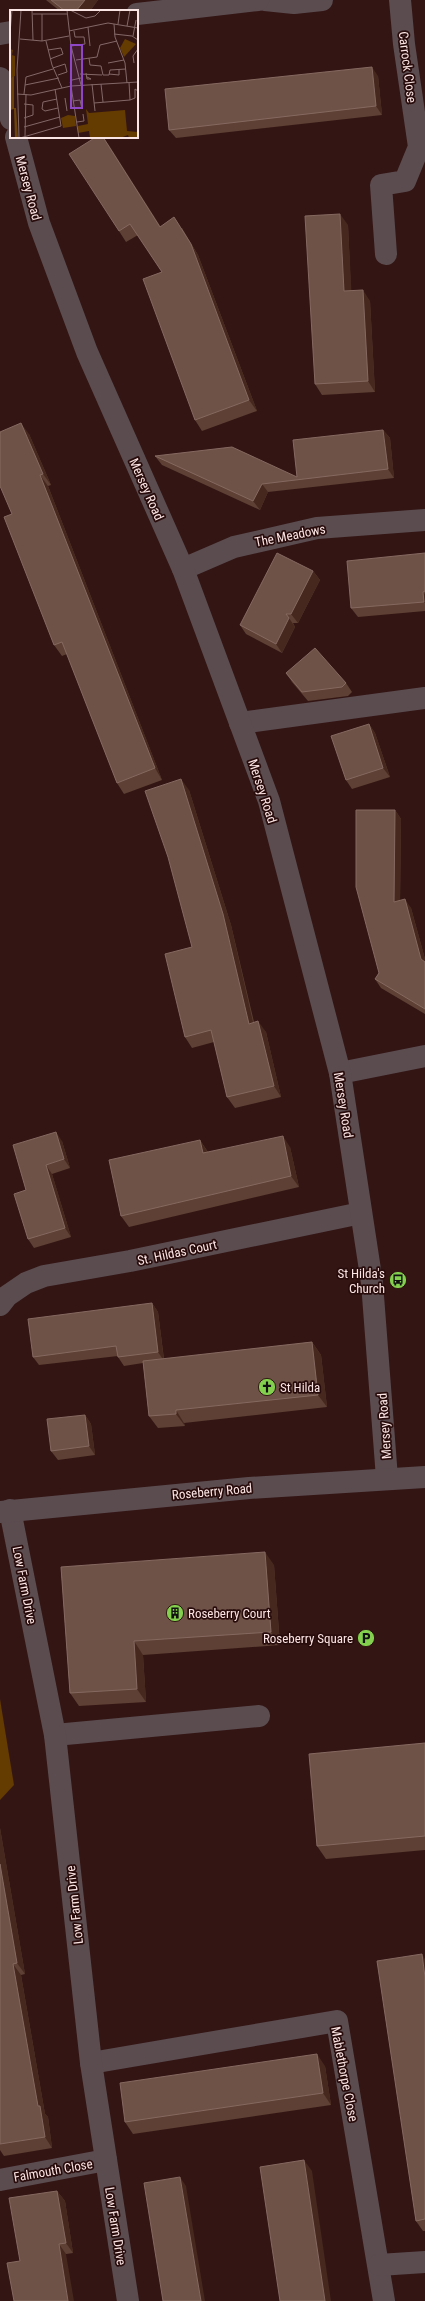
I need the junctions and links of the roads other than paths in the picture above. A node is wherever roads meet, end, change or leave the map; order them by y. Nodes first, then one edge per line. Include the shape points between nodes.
1 (258, 0) edge
2 (265, 0) edge
3 (322, 0) edge
4 (400, 0) edge
5 (138, 14) edge
6 (10, 32) edge
7 (0, 34) edge
8 (0, 78) edge
9 (10, 115) edge
10 (16, 138) edge
11 (386, 254) dead end
12 (425, 520) edge
13 (183, 570) junction
14 (425, 698) edge
15 (240, 723) junction
16 (425, 1056) edge
17 (340, 1073) junction
18 (361, 1213) junction
19 (0, 1305) edge
20 (425, 1477) edge
21 (388, 1478) junction
22 (5, 1511) edge
23 (259, 1716) dead end
24 (55, 1735) junction
25 (91, 2063) junction
26 (106, 2160) junction
27 (0, 2180) edge
28 (425, 2262) edge
29 (379, 2266) junction
30 (128, 2301) edge
31 (384, 2301) edge

1 - 5 street
2 - 3 street via 294,3
4 - 11 street, Carrock Close via 419,147 405,181 381,185
6 - 7 street
8 - 9 street
10 - 13 street, Mersey Road via 39,223 87,352
12 - 13 street, The Meadows via 317,528 234,547
13 - 15 street, Mersey Road
14 - 15 street
15 - 17 street, Mersey Road via 269,801
16 - 17 street
17 - 18 street, Mersey Road
18 - 19 street, St. Hildas Court via 130,1262 44,1276 26,1283
18 - 21 street, Mersey Road via 372,1283
20 - 21 street, Roseberry Road
21 - 22 street, Roseberry Road
22 - 24 street, Low Farm Drive
23 - 24 street
24 - 25 street, Low Farm Drive
25 - 26 street, Low Farm Drive
25 - 29 street, Mablethorpe Close via 337,2021
26 - 27 street, Falmouth Close
26 - 30 street, Low Farm Drive
28 - 29 street
29 - 31 street, Mablethorpe Close

